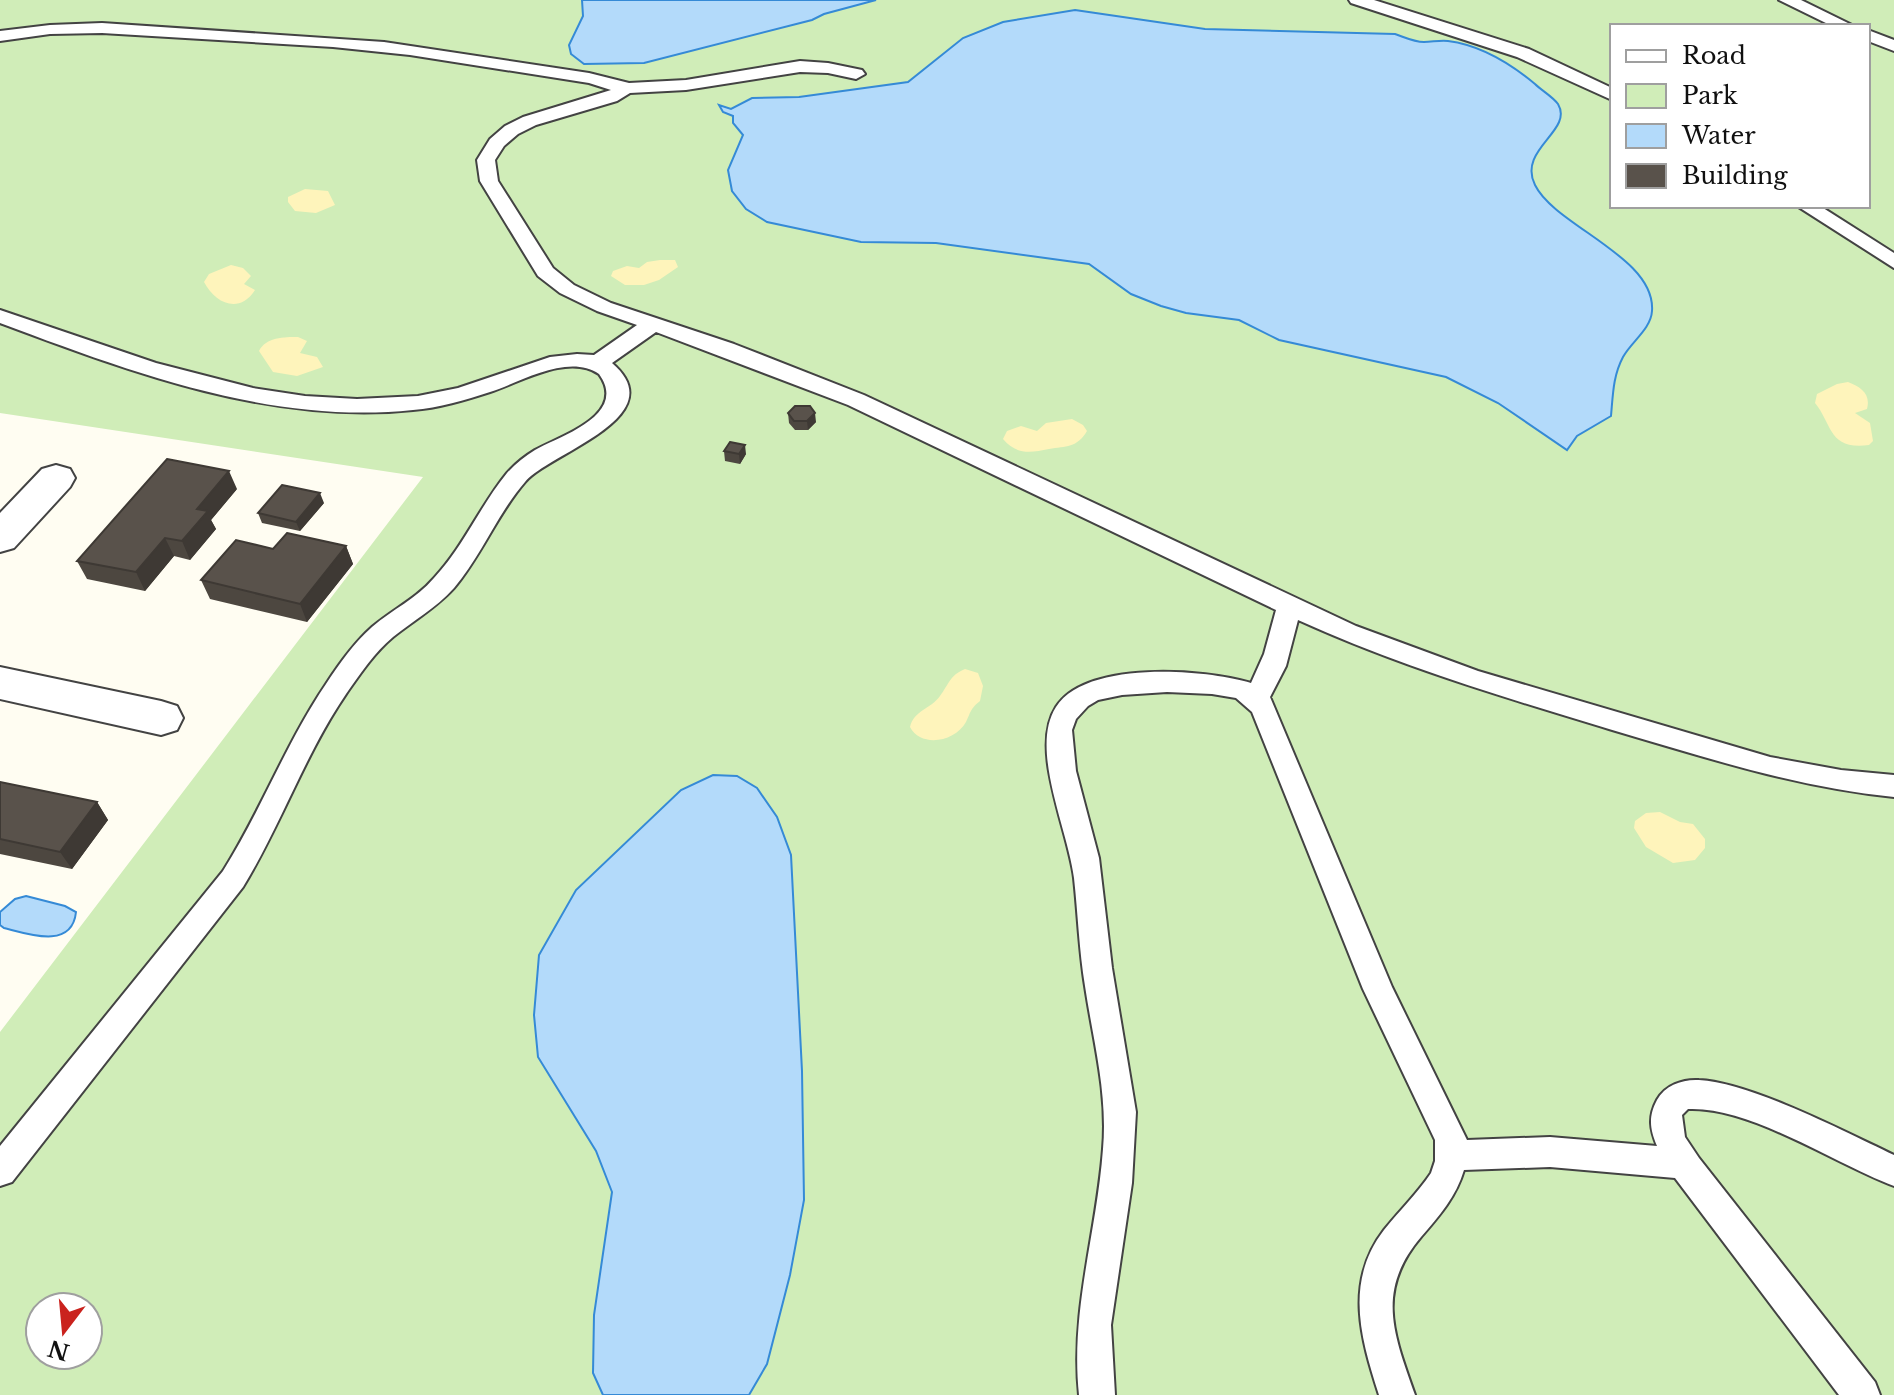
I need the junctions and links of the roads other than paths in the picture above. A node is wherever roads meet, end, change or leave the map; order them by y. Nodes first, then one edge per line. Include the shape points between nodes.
1 (1357, 0) edge
2 (1787, 0) edge
3 (1841, 24) edge
4 (0, 36) edge
5 (1870, 36) edge
6 (1894, 46) edge
7 (856, 74) dead end
8 (627, 88) junction
9 (1610, 94) edge
10 (1810, 208) edge
11 (1894, 262) edge
12 (0, 316) edge
13 (653, 324) junction
14 (597, 363) junction
15 (56, 478) dead end
16 (0, 538) edge
17 (1289, 606) junction
18 (0, 683) edge
19 (1255, 697) junction
20 (161, 718) dead end
21 (1894, 786) edge
22 (1453, 1155) junction
23 (1685, 1164) junction
24 (0, 1171) edge
25 (1894, 1171) edge
26 (1097, 1395) edge
27 (1397, 1395) edge
28 (1862, 1395) edge

1 - 9 lane via 1523,53
2 - 3 lane
4 - 8 lane via 85,29 304,40 425,52
5 - 6 lane
7 - 8 lane via 806,66 694,86
8 - 13 lane via 526,124 499,141 485,167 545,272 581,296
10 - 11 lane
12 - 14 lane via 91,349 231,389 342,404 425,402 560,362
13 - 14 lane
13 - 17 lane via 856,400
14 - 24 lane via 616,382 618,397 610,413 585,435 541,456 519,475 460,564 424,604 382,632 353,665 313,726 233,879
15 - 16 street
17 - 19 lane via 1274,660
17 - 21 lane via 1420,660 1605,718 1770,767
18 - 20 street
19 - 22 lane via 1271,722 1378,989 1451,1139
19 - 26 lane via 1209,684 1116,687 1082,697 1059,729 1086,864 1119,1107 1120,1167 1095,1325
22 - 23 lane via 1550,1152
22 - 27 lane via 1440,1190 1392,1248 1377,1281 1377,1326
23 - 25 lane via 1665,1123 1674,1101 1694,1093 1796,1126
23 - 28 lane

